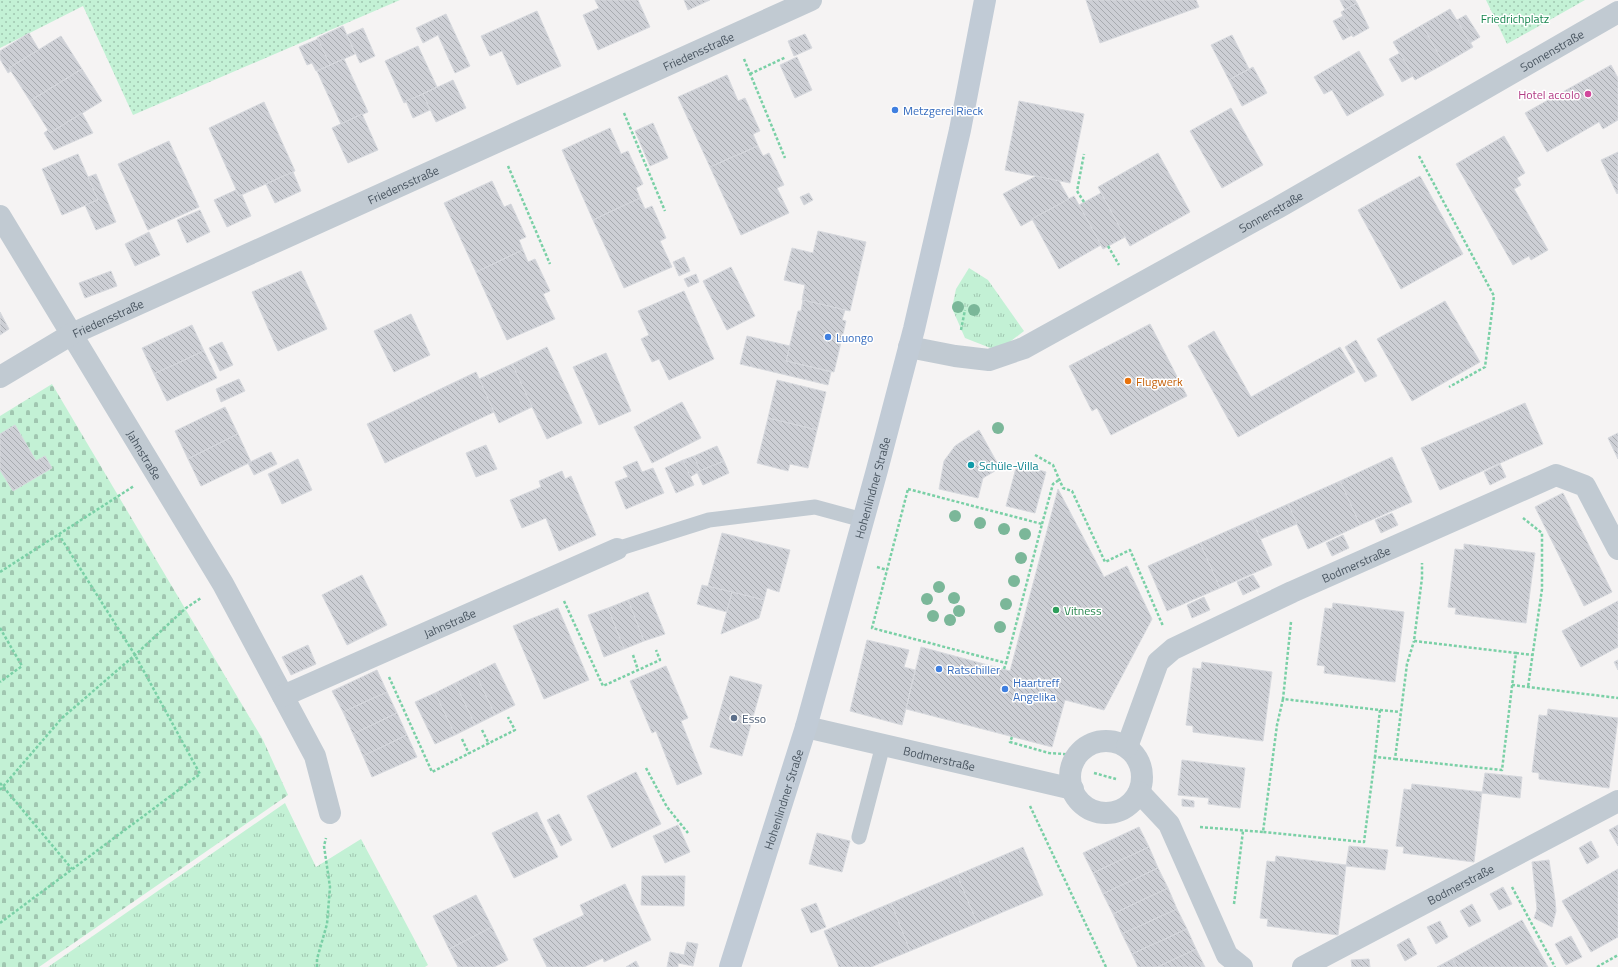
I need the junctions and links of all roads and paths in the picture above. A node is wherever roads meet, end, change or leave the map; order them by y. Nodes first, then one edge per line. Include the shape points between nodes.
1 (811, 0) edge
2 (985, 0) edge
3 (1618, 12) edge
4 (734, 35) junction
5 (786, 57) dead end
6 (750, 74) junction
7 (614, 89) junction
8 (1407, 134) junction
9 (498, 142) junction
10 (1084, 154) dead end
11 (785, 158) dead end
12 (1084, 202) dead end
13 (665, 212) dead end
14 (0, 216) edge
15 (550, 264) dead end
16 (72, 334) junction
17 (909, 347) junction
18 (0, 377) edge
19 (1449, 387) dead end
20 (1035, 455) dead end
21 (156, 473) junction
22 (1060, 480) junction
23 (1512, 495) junction
24 (864, 520) junction
25 (1042, 524) junction
26 (59, 535) junction
27 (1421, 535) junction
28 (1617, 543) edge
29 (617, 550) joint
30 (0, 572) edge
31 (553, 578) junction
32 (222, 584) junction
33 (1292, 592) junction
34 (0, 628) edge
35 (1414, 641) junction
36 (1173, 649) junction
37 (656, 650) dead end
38 (1516, 653) junction
39 (378, 654) junction
40 (135, 655) junction
41 (633, 655) dead end
42 (1532, 655) junction
43 (1006, 663) junction
44 (1004, 669) dead end
45 (638, 670) junction
46 (0, 682) edge
47 (1512, 685) junction
48 (1528, 687) junction
49 (283, 696) junction
50 (1618, 698) edge
51 (1283, 699) junction
52 (1380, 710) junction
53 (1400, 712) junction
54 (508, 716) dead end
55 (806, 727) junction
56 (482, 730) dead end
57 (1012, 736) dead end
58 (462, 739) dead end
59 (489, 744) junction
60 (883, 745) junction
61 (1127, 747) junction
62 (469, 754) junction
63 (1375, 757) junction
64 (1395, 759) junction
65 (1075, 762) junction
66 (646, 768) dead end
67 (1016, 776) junction
68 (0, 782) edge
69 (4, 787) junction
70 (1140, 788) junction
71 (0, 790) edge
72 (1073, 790) junction
73 (1618, 801) edge
74 (330, 813) joint
75 (1169, 824) junction
76 (1242, 831) junction
77 (1263, 832) junction
78 (688, 833) dead end
79 (859, 837) dead end
80 (1499, 864) junction
81 (72, 869) junction
82 (1233, 908) dead end
83 (0, 923) edge
84 (1618, 955) edge
85 (317, 967) edge
86 (730, 967) edge
87 (1106, 967) edge
88 (1242, 967) edge
89 (1303, 967) edge
90 (1555, 967) edge
91 (1597, 967) edge

1 - 4 street, Friedensstraße
2 - 17 street, Hohenlindner Straße via 960,130
3 - 8 street, Sonnenstraße
4 - 6 path
4 - 7 street, Friedensstraße
5 - 6 path
6 - 11 path
7 - 9 street, Friedensstraße
7 - 13 path
8 - 17 street, Sonnenstraße via 1024,348 989,360
8 - 19 path via 1494,296 1485,367
9 - 15 path
9 - 16 street, Friedensstraße
10 - 12 path via 1077,191
14 - 16 street, Jahnstraße
16 - 18 street, Friedensstraße
16 - 21 street, Jahnstraße
17 - 24 street, Hohenlindner Straße
20 - 22 path via 1053,465
21 - 26 path
21 - 32 street, Jahnstraße
22 - 25 path via 1053,484
22 - 36 path via 1063,488 1072,491 1105,562 1130,550
23 - 27 street, Bodmerstraße
23 - 28 street, Bodmerstraße via 1556,476 1585,486
23 - 42 path via 1520,516 1542,533 1542,589
24 - 29 lane via 815,507 709,520
24 - 55 street, Hohenlindner Straße
25 - 43 path
25 - 43 path via 908,489 892,548 872,628
26 - 30 path
26 - 40 path
27 - 33 street, Bodmerstraße
27 - 35 path via 1422,578
29 - 31 street, Jahnstraße
31 - 39 street, Jahnstraße
31 - 45 path via 603,686
32 - 40 path via 186,608
32 - 49 street, Jahnstraße
33 - 36 street, Bodmerstraße
33 - 51 path
34 - 46 path via 22,666
35 - 38 path
35 - 53 path via 1407,664
36 - 61 street, Bodmerstraße via 1158,662
37 - 45 path via 660,660
38 - 42 path
38 - 47 path
39 - 49 street, Jahnstraße
39 - 62 path via 432,772
40 - 69 path via 62,718
40 - 81 path via 200,774
41 - 45 path
42 - 48 path
43 - 44 path
47 - 48 path
47 - 64 path via 1502,770
48 - 50 path
49 - 74 street, Jahnstraße via 315,756
51 - 52 path
51 - 77 path via 1277,725
52 - 53 path
52 - 63 path
53 - 64 path
54 - 59 path via 515,730
55 - 60 street, Bodmerstraße
55 - 86 street, Hohenlindner Straße
56 - 59 path
57 - 65 path via 1010,742
58 - 62 path
59 - 62 path
60 - 67 street, Bodmerstraße
60 - 79 lane
61 - 65 street via 1112,742 1096,743 1086,748
61 - 70 street via 1140,764
63 - 64 path
63 - 77 path via 1364,842
65 - 70 path
65 - 72 street via 1071,779
66 - 78 path via 667,807
67 - 72 street, Bodmerstraße
67 - 87 path
68 - 69 path
69 - 71 path
69 - 81 path
70 - 72 street via 1133,802 1111,813 1088,808
70 - 75 street
73 - 80 street, Bodmerstraße
74 - 85 path via 324,846 330,887 328,916
75 - 76 path
75 - 88 street via 1227,955
76 - 77 path
76 - 82 path
80 - 89 street, Bodmerstraße
80 - 90 path
81 - 83 path
84 - 91 path

